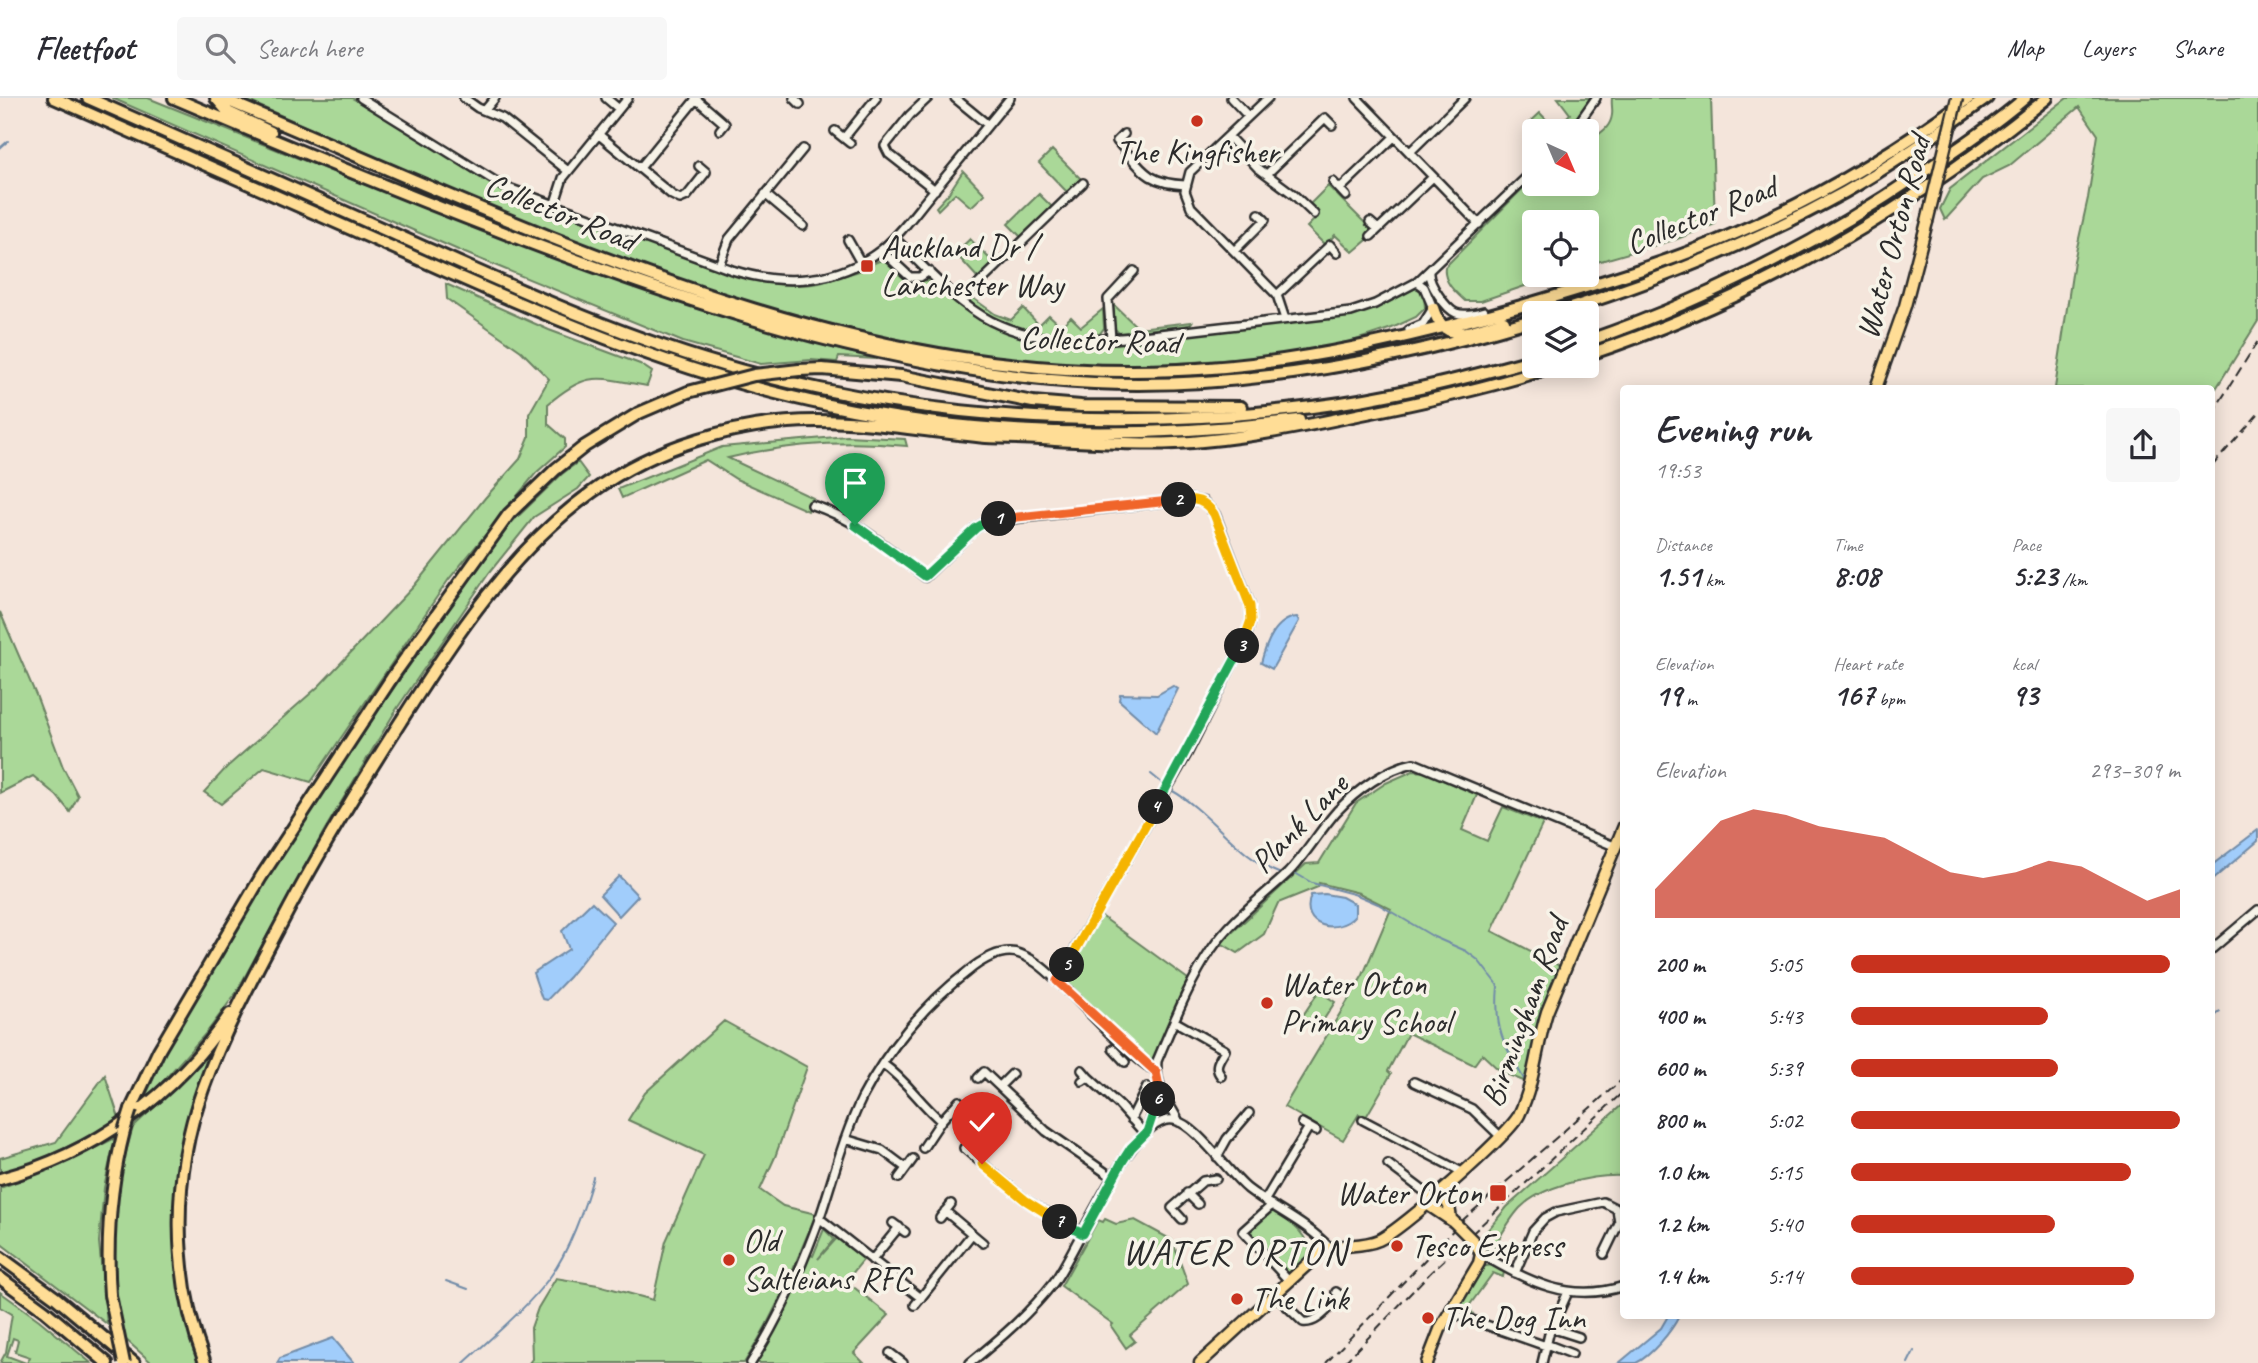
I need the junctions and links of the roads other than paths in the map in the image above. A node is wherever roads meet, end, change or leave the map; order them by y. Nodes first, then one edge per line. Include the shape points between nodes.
1 (54, 98) edge
2 (88, 98) edge
3 (174, 98) edge
4 (218, 98) edge
5 (234, 98) edge
6 (361, 98) edge
7 (464, 98) edge
8 (495, 98) edge
9 (606, 98) edge
10 (628, 98) edge
11 (876, 98) edge
12 (928, 98) edge
13 (955, 98) edge
14 (1010, 98) edge
15 (1231, 98) edge
16 (1268, 98) edge
17 (1357, 98) edge
18 (1465, 98) edge
19 (1597, 98) edge
20 (1957, 98) edge
21 (1969, 98) edge
22 (1987, 98) edge
23 (2025, 98) edge
24 (2047, 98) edge
25 (696, 99) edge
26 (245, 108) junction
27 (619, 109) junction
28 (485, 110) junction
29 (1248, 116) junction
30 (1582, 119) edge
31 (988, 125) junction
32 (1332, 125) dead end
33 (720, 130) dead end
34 (835, 131) dead end
35 (598, 134) junction
36 (1124, 134) dead end
37 (1228, 136) junction
38 (1394, 137) junction
39 (803, 149) dead end
40 (1410, 152) junction
41 (699, 166) dead end
42 (640, 168) junction
43 (568, 171) junction
44 (1267, 174) junction
45 (1433, 177) junction
46 (361, 178) junction
47 (1333, 181) dead end
48 (1522, 182) edge
49 (1083, 183) dead end
50 (1185, 186) junction
51 (1340, 189) junction
52 (934, 190) junction
53 (765, 194) junction
54 (1311, 196) dead end
55 (1346, 196) dead end
56 (1304, 203) junction
57 (554, 206) junction
58 (1259, 214) dead end
59 (1314, 214) dead end
60 (1370, 222) dead end
61 (1479, 224) junction
62 (803, 226) dead end
63 (1378, 229) junction
64 (1371, 236) dead end
65 (894, 238) junction
66 (848, 240) dead end
67 (881, 250) junction
68 (1234, 251) junction
69 (1337, 253) dead end
70 (1688, 253) junction
71 (861, 263) junction
72 (719, 265) junction
73 (929, 271) junction
74 (1134, 271) dead end
75 (1429, 272) junction
76 (1417, 282) junction
77 (1276, 295) junction
78 (962, 300) junction
79 (1589, 301) edge
80 (1433, 308) junction
81 (1285, 319) junction
82 (1522, 319) edge
83 (1522, 322) edge
84 (1442, 327) junction
85 (1599, 336) edge
86 (1111, 339) junction
87 (1599, 351) edge
88 (1328, 353) junction
89 (1522, 362) edge
90 (1522, 376) edge
91 (1877, 385) edge
92 (1314, 407) junction
93 (1378, 411) junction
94 (812, 505) dead end
95 (1620, 834) edge
96 (1614, 845) junction
97 (2258, 910) edge
98 (2215, 946) edge
99 (261, 964) junction
100 (1057, 981) junction
101 (1174, 1021) junction
102 (1126, 1047) junction
103 (1119, 1055) dead end
104 (883, 1063) junction
105 (1082, 1070) dead end
106 (1156, 1072) junction
107 (1012, 1074) dead end
108 (1221, 1076) dead end
109 (978, 1078) dead end
110 (1414, 1082) dead end
111 (1000, 1086) junction
112 (1147, 1087) dead end
113 (1160, 1091) junction
114 (959, 1101) dead end
115 (1249, 1113) dead end
116 (1131, 1119) junction
117 (1363, 1119) dead end
118 (941, 1121) junction
119 (1179, 1122) junction
120 (1309, 1127) dead end
121 (1146, 1133) junction
122 (1501, 1137) junction
123 (845, 1139) junction
124 (923, 1147) dead end
125 (969, 1149) dead end
126 (1217, 1157) junction
127 (913, 1159) dead end
128 (1388, 1164) dead end
129 (906, 1168) junction
130 (1462, 1172) junction
131 (1112, 1177) junction
132 (899, 1178) dead end
133 (0, 1179) edge
134 (1216, 1180) dead end
135 (1187, 1193) junction
136 (1434, 1198) junction
137 (1268, 1202) junction
138 (951, 1204) dead end
139 (1198, 1204) dead end
140 (819, 1218) junction
141 (1182, 1219) dead end
142 (1453, 1221) junction
143 (899, 1227) dead end
144 (972, 1234) junction
145 (1083, 1234) junction
146 (983, 1243) dead end
147 (1330, 1248) junction
148 (1481, 1254) junction
149 (1604, 1254) dead end
150 (0, 1257) edge
151 (872, 1260) junction
152 (1515, 1273) junction
153 (0, 1278) edge
154 (1289, 1281) junction
155 (1620, 1287) edge
156 (1336, 1292) dead end
157 (1567, 1292) junction
158 (1275, 1295) junction
159 (921, 1297) junction
160 (915, 1305) dead end
161 (1449, 1312) junction
162 (1551, 1328) junction
163 (1579, 1337) dead end
164 (1546, 1345) junction
165 (890, 1353) dead end
166 (1572, 1354) dead end
167 (107, 1363) edge
168 (124, 1363) edge
169 (134, 1363) edge
170 (205, 1363) edge
171 (751, 1363) edge
172 (903, 1363) edge
173 (970, 1363) edge
174 (1199, 1363) edge
175 (1427, 1363) edge
176 (1542, 1363) edge

1 - 93 highway via 613,343 722,379 828,405 972,426 1146,433
2 - 92 highway via 493,280 621,331 737,369 897,403 1019,417 1183,419
3 - 46 highway, Collector Road
4 - 26 highway, Collector Road
4 - 46 highway via 228,112
5 - 26 street
6 - 57 street via 495,182
7 - 28 street
8 - 28 street
9 - 27 street
10 - 27 street
11 - 34 street via 847,140
12 - 52 street via 885,146
13 - 31 street
14 - 31 street
15 - 29 street
16 - 29 street
17 - 38 street
18 - 40 street
19 - 30 street
20 - 91 main road, Water Orton Road, bridge via 1905,306
21 - 70 highway, Collector Road via 1845,180
22 - 79 highway, Collector Road via 1924,144 1794,219 1690,266
23 - 85 highway via 1843,225 1714,291
24 - 87 highway via 1956,168 1869,225 1760,285
25 - 33 street via 725,124
25 - 42 street
26 - 88 highway, Collector Road via 627,268 740,306 858,338 980,360 1115,371 1235,366
27 - 35 street
28 - 43 street via 502,118
29 - 37 street
31 - 52 street
32 - 44 street via 1325,118
35 - 42 street
35 - 43 street
36 - 50 street via 1117,141 1149,177
37 - 44 street
37 - 50 street via 1191,172
38 - 40 street
38 - 51 street
39 - 53 street
40 - 45 street
41 - 42 street via 706,172 680,199
43 - 57 street
44 - 56 street
45 - 61 street
45 - 63 street
46 - 83 highway, Collector Road via 622,277 780,329 913,360 1053,380 1166,383 1292,373 1389,357
47 - 51 street
48 - 61 street
49 - 78 street
50 - 68 street via 1191,207
51 - 55 street
52 - 65 street
53 - 62 street
53 - 72 street via 729,239
54 - 56 street
56 - 59 street
57 - 72 street
58 - 68 street via 1265,220
60 - 63 street
61 - 75 street
63 - 64 street
65 - 67 street
65 - 73 street
66 - 71 street
67 - 71 street
67 - 73 street via 910,277
68 - 77 street
69 - 77 street via 1330,245
70 - 75 street via 1472,314 1456,313 1444,302 1429,281
70 - 84 highway, Collector Road
71 - 72 street via 826,276 789,281
73 - 78 street
74 - 86 street via 1108,299
75 - 76 street
76 - 80 street
76 - 81 street via 1351,312
77 - 81 street
78 - 86 street via 990,321 1026,334 1074,341
80 - 84 highway
80 - 88 street via 1417,328
81 - 86 street
82 - 84 highway via 1460,332
84 - 88 highway, Collector Road
89 - 92 highway
90 - 93 highway via 1460,395
92 - 168 highway, bridge via 1082,406 1033,402 901,376 799,370 754,375 688,392 639,414 556,469 509,514 395,673 261,877 159,1050 124,1131 109,1210 110,1294
93 - 99 highway via 1262,434 1175,443 990,437 883,425 784,422 694,441 634,467 594,490 551,524 498,580 356,790
94 - 100 street via 832,511 864,531 925,576 986,522 1189,499 1204,502 1214,514 1250,606 1251,620 1234,662 1147,825
95 - 96 main road, Birmingham Road
96 - 101 street, Plank Lane via 1425,767 1414,763 1400,766 1338,810 1289,872 1227,930 1192,982
96 - 122 main road, Birmingham Road via 1546,1012 1531,1086 1517,1120
97 - 98 street
99 - 133 highway via 201,1054 133,1117 73,1152
99 - 170 highway via 202,1090 184,1165 179,1213 184,1285
100 - 102 street
100 - 104 street via 1012,951 978,963 922,1013
101 - 106 street, Plank Lane
101 - 108 street via 1224,1049 1216,1065
102 - 103 street
102 - 106 street
104 - 118 street via 900,1075
104 - 123 street
105 - 116 street via 1085,1079
106 - 113 street, Plank Lane
107 - 111 street
109 - 111 street via 984,1072
110 - 122 street via 1472,1109
111 - 131 street via 1046,1131
112 - 116 street
113 - 119 street, Plank Lane
113 - 121 street
114 - 118 street
115 - 126 street
116 - 121 street
117 - 130 street
118 - 124 street
119 - 121 street via 1171,1119
119 - 126 street, Plank Lane
120 - 137 street
121 - 131 street
122 - 130 main road, Birmingham Road
123 - 129 street via 882,1150
123 - 140 street
125 - 145 street via 1025,1200
126 - 137 street, Plank Lane via 1225,1171
127 - 129 street
128 - 136 street
129 - 132 street
130 - 136 main road, Birmingham Road
131 - 145 street
134 - 135 street via 1203,1181
135 - 139 street
135 - 141 street via 1172,1208
136 - 142 main road
136 - 142 main road via 1449,1206
136 - 147 main road, Birmingham Road via 1380,1240
137 - 147 street, Plank Lane
137 - 154 street via 1242,1231
138 - 144 street via 942,1215
140 - 151 street
140 - 171 street via 793,1284
142 - 148 main road, bridge
143 - 151 street
144 - 146 street
144 - 159 street
145 - 173 street via 1040,1300
147 - 154 main road
148 - 152 street
148 - 161 main road
149 - 152 street via 1620,1219 1616,1209 1603,1202 1556,1212 1542,1220 1532,1231
150 - 169 highway
151 - 159 street
152 - 157 street
153 - 167 highway
154 - 158 main road
155 - 157 street via 1584,1294
156 - 158 street via 1341,1296 1308,1323
157 - 162 street
158 - 174 main road
159 - 160 street
161 - 164 street
161 - 175 main road
162 - 163 street
162 - 164 street
164 - 166 street
164 - 176 street
165 - 172 street

